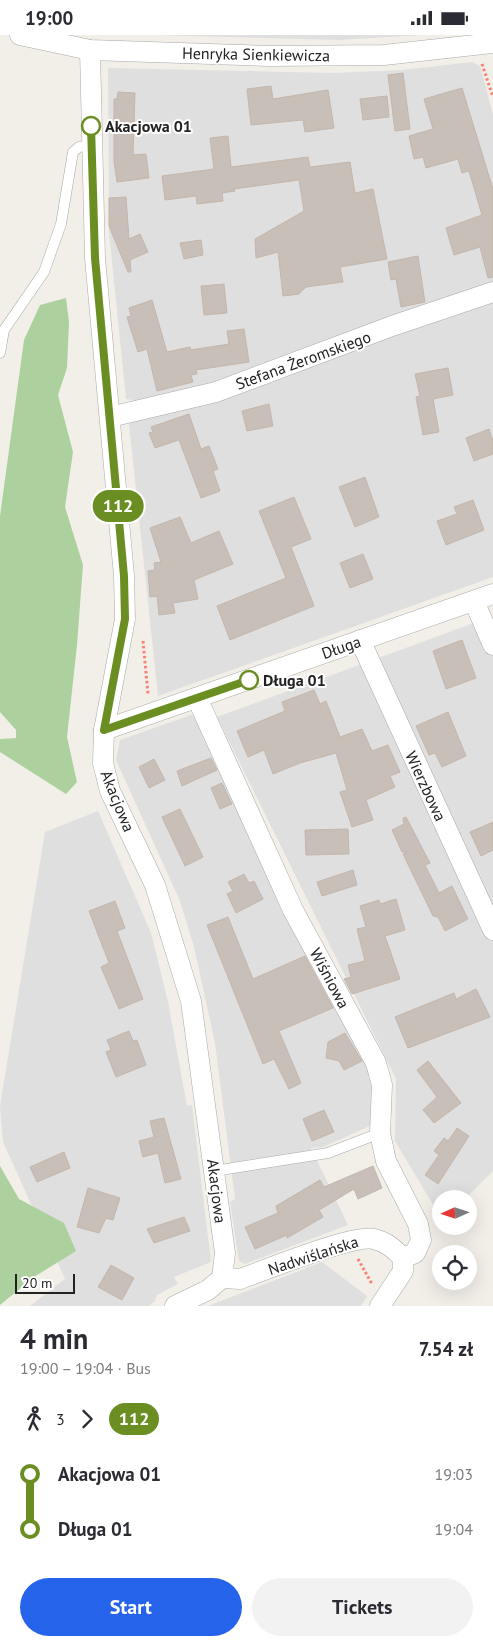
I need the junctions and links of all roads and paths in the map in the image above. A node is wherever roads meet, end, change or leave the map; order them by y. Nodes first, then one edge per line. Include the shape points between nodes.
1 (20, 35) edge
2 (77, 43) edge
3 (493, 43) edge
4 (474, 60) dead end
5 (493, 97) edge
6 (92, 145) junction
7 (493, 292) edge
8 (0, 353) edge
9 (110, 417) junction
10 (493, 594) edge
11 (474, 601) junction
12 (142, 639) dead end
13 (360, 641) junction
14 (493, 645) edge
15 (197, 698) junction
16 (169, 708) junction
17 (104, 730) junction
18 (493, 931) edge
19 (380, 1133) junction
20 (214, 1171) junction
21 (403, 1258) junction
22 (222, 1277) junction
23 (175, 1306) edge
24 (380, 1306) edge

1 - 2 street, Henryka Sienkiewicza
2 - 3 street, Henryka Sienkiewicza via 269,56 384,55
2 - 6 street, Akacjowa
4 - 5 path via 481,62
6 - 8 lane via 79,147 73,152 58,232 44,272 4,330
6 - 9 street, Akacjowa via 95,258
7 - 9 street, Stefana Żeromskiego via 216,392
9 - 17 street, Akacjowa via 125,619
10 - 11 street, Długa
11 - 13 street, Długa
11 - 14 street
12 - 16 path via 148,701 162,697
13 - 15 street, Długa
13 - 18 street, Wierzbowa
15 - 16 street, Długa
15 - 19 street, Wiśniowa via 292,910 376,1063 382,1085
16 - 17 street, Długa
17 - 20 street, Akacjowa via 103,763 110,791 155,885 191,1001
19 - 20 lane via 328,1153
19 - 21 street, Wiśniowa via 386,1161 420,1232 421,1240 414,1253
20 - 22 street, Akacjowa via 225,1253
21 - 22 street, Nadwiślańska via 390,1244 372,1238 350,1240 240,1279
21 - 24 street via 403,1271
22 - 23 street via 208,1290

